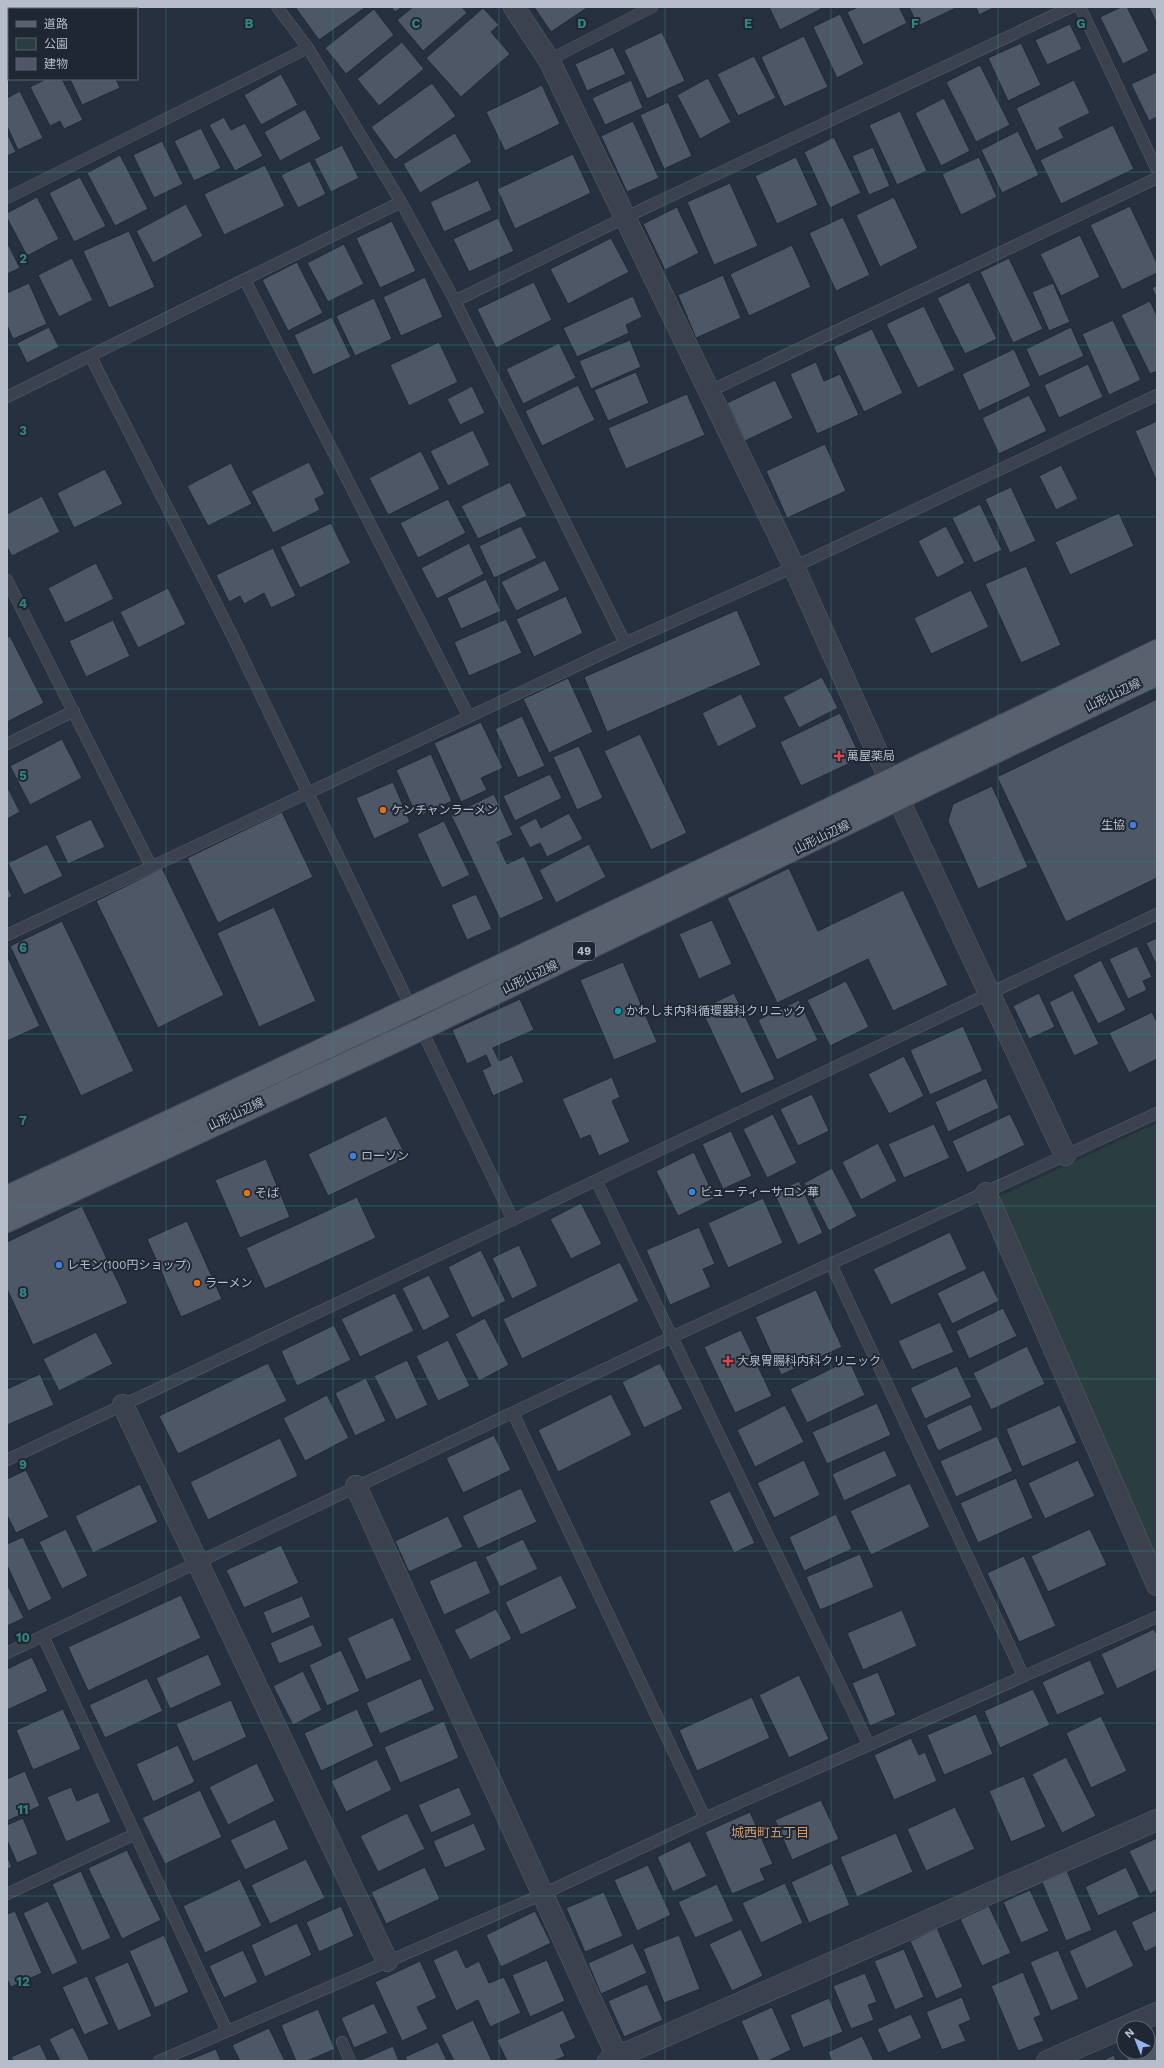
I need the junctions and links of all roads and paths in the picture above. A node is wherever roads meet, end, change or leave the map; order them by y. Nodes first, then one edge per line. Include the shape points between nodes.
1 (277, 7) edge
2 (514, 7) edge
3 (652, 7) edge
4 (1071, 7) edge
5 (1080, 7) edge
6 (308, 48) junction
7 (549, 60) junction
8 (1157, 170) edge
9 (1157, 178) edge
10 (7, 198) edge
11 (401, 202) junction
12 (624, 218) junction
13 (245, 280) junction
14 (454, 301) junction
15 (91, 356) junction
16 (708, 392) junction
17 (1157, 395) edge
18 (7, 397) edge
19 (794, 567) junction
20 (7, 580) edge
21 (625, 643) junction
22 (1157, 651) edge
23 (1157, 674) edge
24 (74, 711) junction
25 (470, 717) junction
26 (7, 744) edge
27 (895, 790) junction
28 (307, 793) junction
29 (151, 866) junction
30 (1157, 914) edge
31 (7, 935) edge
32 (990, 994) junction
33 (412, 1009) junction
34 (421, 1029) junction
35 (1157, 1113) edge
36 (1065, 1155) junction
37 (596, 1182) junction
38 (986, 1193) junction
39 (7, 1197) edge
40 (513, 1220) junction
41 (7, 1221) edge
42 (831, 1264) junction
43 (672, 1337) junction
44 (123, 1405) junction
45 (513, 1413) junction
46 (7, 1460) edge
47 (356, 1486) junction
48 (197, 1562) junction
49 (1157, 1585) edge
50 (1157, 1617) edge
51 (42, 1636) junction
52 (7, 1653) edge
53 (1023, 1675) junction
54 (869, 1745) junction
55 (705, 1818) junction
56 (1157, 1820) edge
57 (135, 1834) junction
58 (7, 1894) edge
59 (543, 1894) junction
60 (387, 1961) junction
61 (1157, 2013) edge
62 (227, 2031) junction
63 (342, 2042) dead end
64 (615, 2060) edge
65 (159, 2061) edge
66 (350, 2061) edge
67 (1047, 2061) edge

1 - 6 lane
2 - 7 street
3 - 7 lane
4 - 12 lane
5 - 8 lane
6 - 10 lane
6 - 11 lane
7 - 12 street
9 - 16 lane
11 - 13 lane
11 - 14 lane
12 - 14 lane
12 - 16 street
13 - 15 lane
13 - 25 lane
14 - 21 lane
15 - 18 lane
15 - 28 lane via 232,635
16 - 19 street
17 - 19 lane
19 - 21 lane
19 - 27 street
20 - 24 lane
21 - 25 lane
22 - 27 main road, 山形山辺線 / 49
23 - 27 main road, 山形山辺線 / 49
24 - 26 lane
24 - 29 lane
25 - 28 lane
27 - 32 street
27 - 33 main road, 山形山辺線 / 49
27 - 34 main road, 山形山辺線 / 49
28 - 29 lane
28 - 33 lane
29 - 31 lane
30 - 32 lane
32 - 36 street
32 - 37 lane
33 - 34 lane
33 - 39 main road, 山形山辺線 / 49
34 - 40 lane
34 - 41 main road, 山形山辺線 / 49
35 - 36 lane
36 - 38 lane
37 - 40 lane
37 - 43 lane
38 - 42 lane
38 - 49 street
40 - 44 lane
42 - 43 lane
42 - 53 lane
43 - 45 lane
43 - 54 lane
44 - 46 lane
44 - 48 street
45 - 47 lane
45 - 55 lane
47 - 48 lane
47 - 59 street
48 - 51 lane
48 - 60 street
50 - 53 lane
51 - 52 lane
51 - 57 lane
53 - 54 lane
54 - 55 lane
55 - 59 lane
56 - 64 street
57 - 58 lane
57 - 62 lane
59 - 60 lane
59 - 64 street
60 - 62 lane
61 - 67 street
62 - 65 lane
63 - 66 lane

